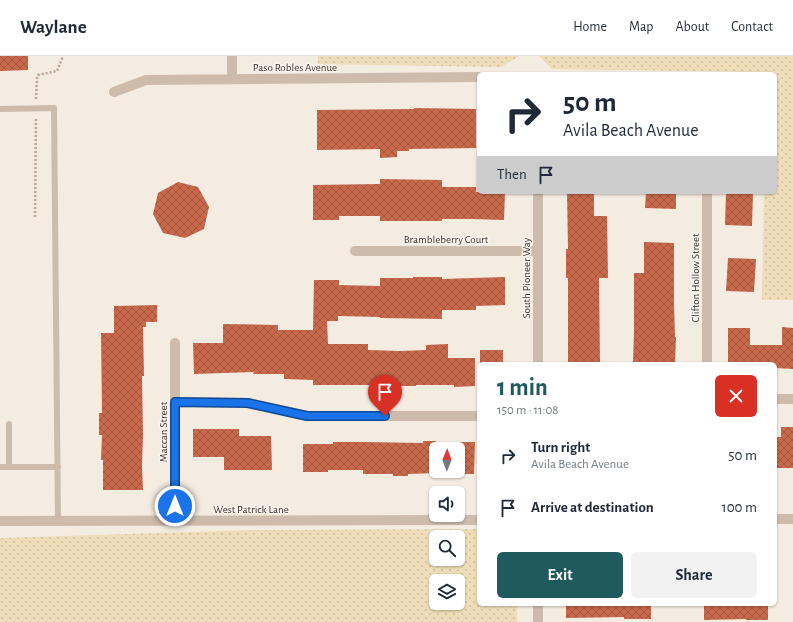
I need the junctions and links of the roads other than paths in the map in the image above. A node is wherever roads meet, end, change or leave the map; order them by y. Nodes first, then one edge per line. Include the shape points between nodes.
1 (232, 56) edge
2 (477, 77) edge
3 (232, 79) junction
4 (114, 92) dead end
5 (0, 109) edge
6 (538, 194) edge
7 (707, 194) edge
8 (355, 251) dead end
9 (538, 251) junction
10 (175, 343) dead end
11 (538, 362) edge
12 (707, 362) edge
13 (777, 399) edge
14 (793, 399) edge
15 (175, 402) junction
16 (477, 416) edge
17 (8, 424) dead end
18 (0, 467) edge
19 (9, 467) junction
20 (58, 468) junction
21 (777, 519) edge
22 (793, 519) edge
23 (477, 520) edge
24 (0, 521) edge
25 (58, 521) junction
26 (175, 521) junction
27 (538, 606) edge
28 (538, 622) edge

1 - 3 street
2 - 3 street, Paso Robles Avenue
3 - 4 street, Paso Robles Avenue via 146,80
5 - 20 lane via 54,108
6 - 9 street, South Pioneer Way
7 - 12 street, Clifton Hollow Street
8 - 9 street, Brambleberry Court
9 - 11 street, South Pioneer Way
10 - 15 street, Maccan Street
13 - 14 street
15 - 16 street via 248,403 307,416
15 - 26 street, Maccan Street
17 - 19 lane
18 - 19 lane
19 - 20 lane
20 - 25 lane
21 - 22 street
23 - 26 street, West Patrick Lane
24 - 25 street, West Patrick Lane
25 - 26 street, West Patrick Lane
27 - 28 street

